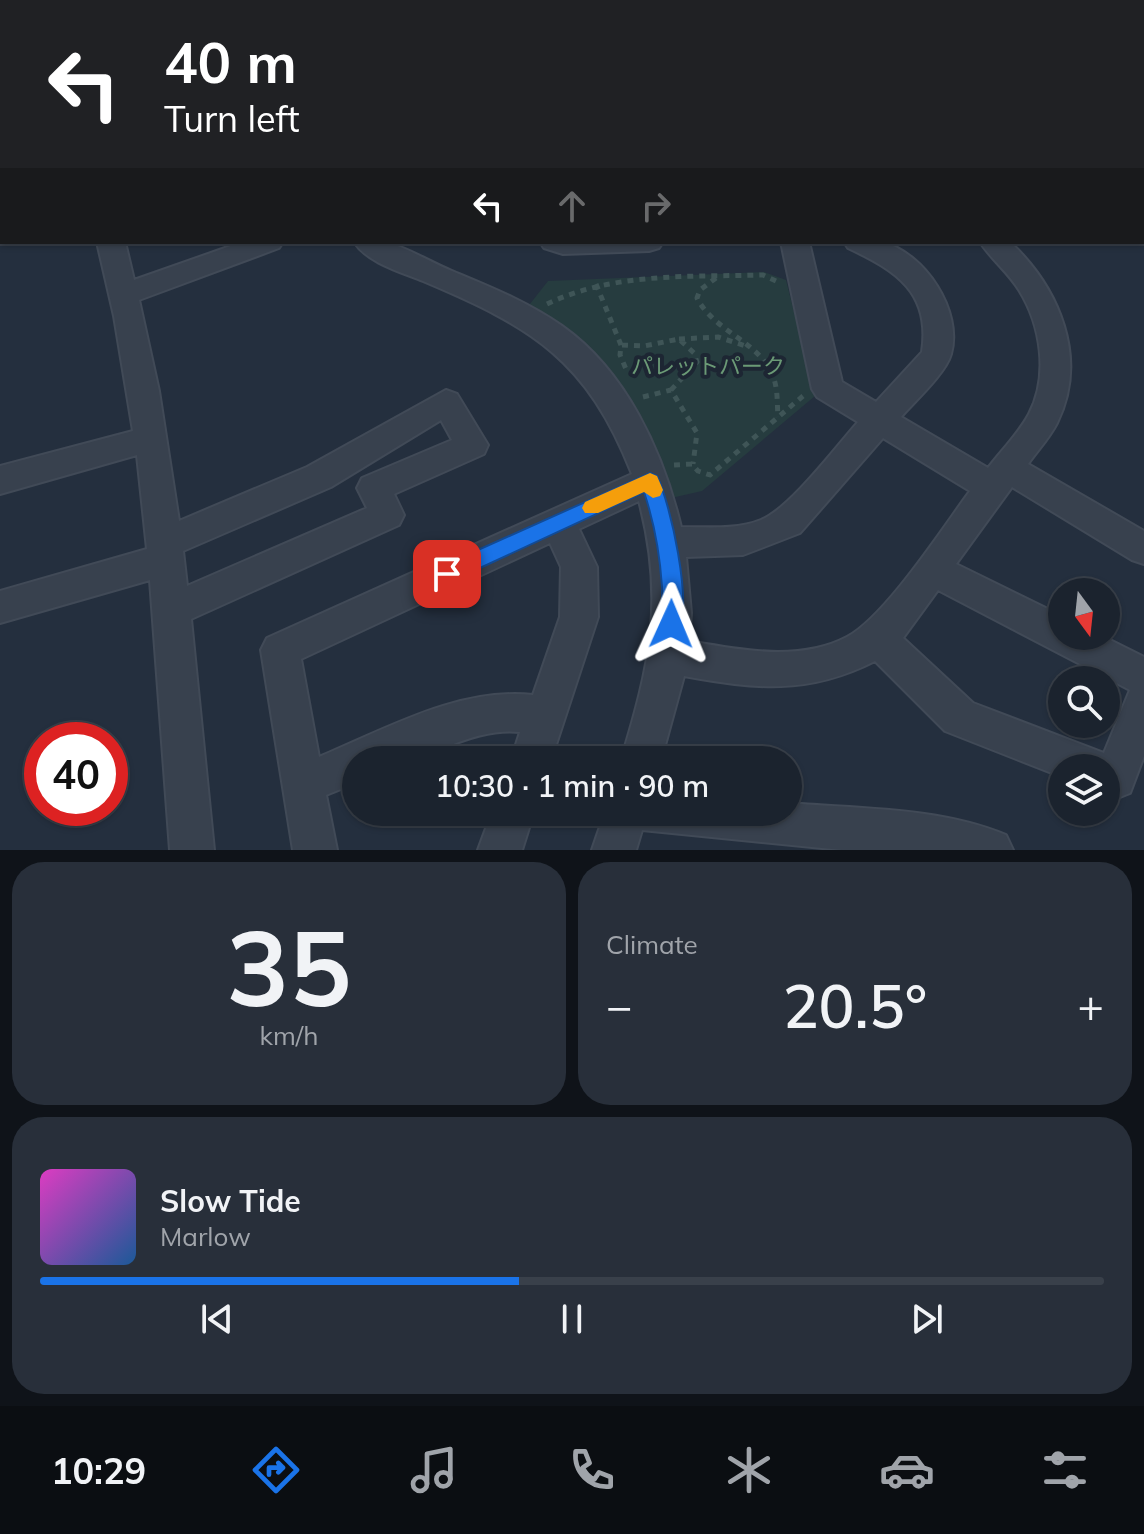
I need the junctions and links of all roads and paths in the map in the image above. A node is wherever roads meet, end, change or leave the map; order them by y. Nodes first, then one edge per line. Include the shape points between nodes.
1 (112, 244) edge
2 (263, 244) edge
3 (378, 244) edge
4 (560, 244) edge
5 (583, 244) edge
6 (795, 244) edge
7 (862, 244) edge
8 (996, 244) edge
9 (717, 278) junction
10 (780, 282) dead end
11 (596, 284) junction
12 (125, 294) junction
13 (530, 319) junction
14 (679, 339) junction
15 (621, 345) junction
16 (753, 349) junction
17 (627, 371) dead end
18 (671, 390) junction
19 (805, 394) dead end
20 (632, 396) junction
21 (778, 417) junction
22 (879, 422) junction
23 (149, 439) junction
24 (693, 464) junction
25 (648, 475) junction
26 (1001, 478) junction
27 (0, 480) edge
28 (558, 523) junction
29 (665, 542) junction
30 (1144, 549) edge
31 (163, 552) junction
32 (932, 569) junction
33 (0, 607) edge
34 (170, 611) junction
35 (1048, 628) edge
36 (877, 638) junction
37 (1091, 650) edge
38 (669, 655) junction
39 (1144, 677) edge
40 (1144, 703) edge
41 (546, 715) junction
42 (395, 746) edge
43 (536, 746) edge
44 (645, 746) edge
45 (1054, 754) edge
46 (1120, 765) edge
47 (342, 768) edge
48 (304, 784) junction
49 (508, 826) edge
50 (622, 826) edge
51 (719, 826) edge
52 (769, 836) edge
53 (192, 850) edge
54 (315, 850) edge
55 (500, 850) edge
56 (614, 850) edge
57 (991, 850) edge

1 - 12 street
2 - 12 street
3 - 13 street
4 - 5 street
6 - 22 street via 828,389
7 - 22 street via 906,268 930,293 941,336 936,356
8 - 26 street via 1041,303 1055,353 1055,379 1043,419
9 - 10 path via 763,275
9 - 11 path
9 - 16 path via 700,290 701,311 709,322
11 - 13 path via 561,295
11 - 15 path
12 - 23 street
13 - 20 street
14 - 15 path
14 - 16 path via 718,337
14 - 18 path via 697,362
15 - 17 path
16 - 21 path via 775,379
18 - 20 path
18 - 24 path via 699,436
19 - 21 path
20 - 25 street
21 - 24 path via 710,475
22 - 26 street
22 - 29 street via 788,523 765,537
23 - 27 street
23 - 31 street
24 - 25 path
25 - 28 street
25 - 29 street
26 - 30 street
26 - 32 street
28 - 41 street via 579,567 579,617
28 - 48 street via 280,650
29 - 38 street via 672,587
31 - 33 street
31 - 34 street
31 - 34 street via 319,477 446,402 472,445 374,488 387,515
32 - 35 street
32 - 36 street
34 - 53 street
36 - 38 street via 857,652 785,671
36 - 45 street via 959,717
37 - 39 street
38 - 44 street
40 - 46 street
41 - 42 street via 506,711 450,723
41 - 43 street
47 - 48 street
48 - 54 street
49 - 55 street
50 - 56 street
51 - 52 street
52 - 57 street via 927,836

